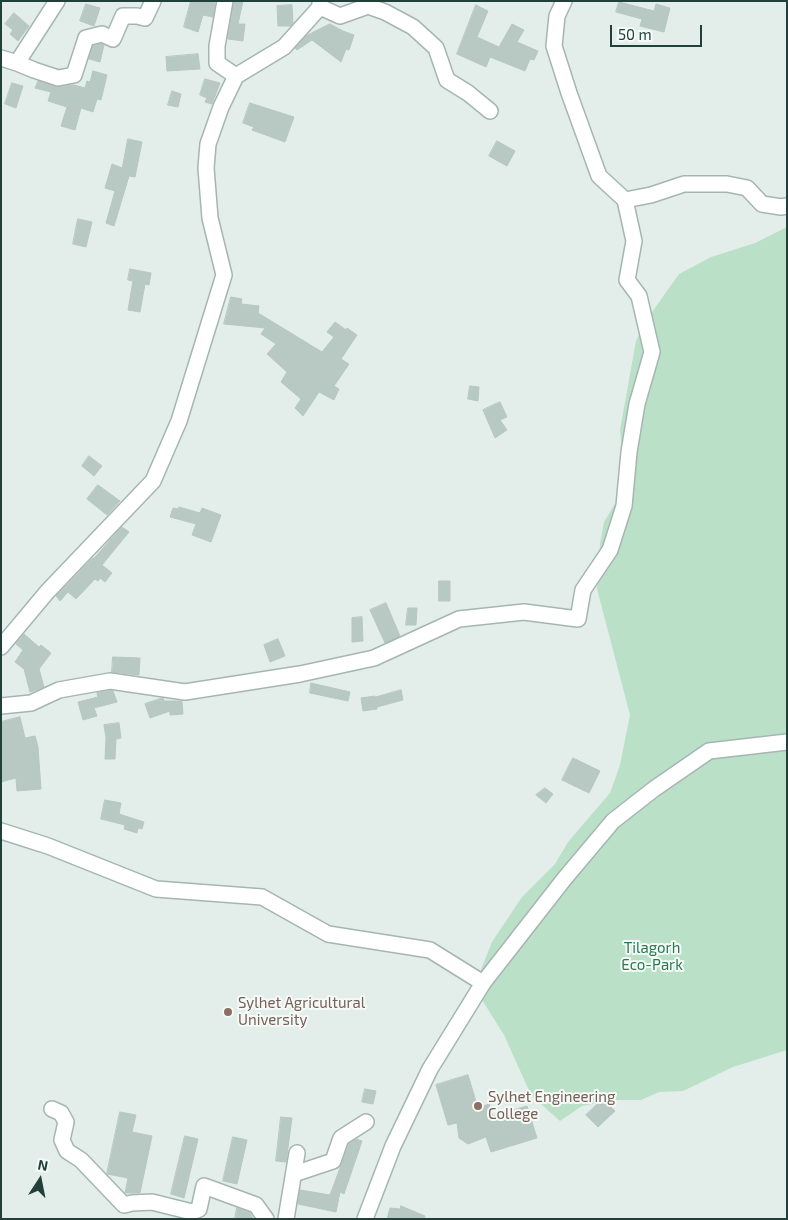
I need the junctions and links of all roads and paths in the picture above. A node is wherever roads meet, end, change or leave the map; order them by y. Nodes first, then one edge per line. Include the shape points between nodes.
1 (58, 1) edge
2 (153, 1) edge
3 (225, 1) edge
4 (564, 1) edge
5 (320, 4) edge
6 (1, 58) edge
7 (17, 63) junction
8 (236, 76) junction
9 (490, 111) dead end
10 (625, 200) junction
11 (787, 206) edge
12 (1, 647) edge
13 (1, 706) edge
14 (787, 742) edge
15 (1, 831) edge
16 (483, 983) junction
17 (52, 1109) dead end
18 (366, 1122) dead end
19 (297, 1153) dead end
20 (294, 1174) junction
21 (266, 1219) edge
22 (286, 1219) edge
23 (366, 1219) edge

1 - 7 street
2 - 7 street via 145,18 123,16 113,39 102,34 86,38 74,75 58,78
3 - 8 street via 217,63
4 - 10 street via 557,16 554,46 599,176
5 - 8 street via 284,47
5 - 9 street via 340,16 368,6 413,27 436,48 447,80
6 - 7 street
8 - 12 street via 220,107 208,144 206,168 210,218 224,276 179,421 153,480 47,592
10 - 11 street via 684,184 727,184 747,188 762,204
10 - 13 street via 634,241 627,280 639,296 652,352 637,404 624,506 610,550 583,590 578,618 524,612 459,619 374,658 300,674 185,692 110,681 60,690 31,703
14 - 16 street via 709,751 613,821
15 - 16 street via 156,889 262,897 328,934 430,950
16 - 23 street via 430,1069 393,1146
17 - 21 street via 62,1113 66,1122 62,1140 67,1151 81,1160 124,1204 152,1202 192,1212 199,1209 204,1186 256,1205
18 - 20 street via 341,1138 333,1161
19 - 20 street
20 - 22 street

